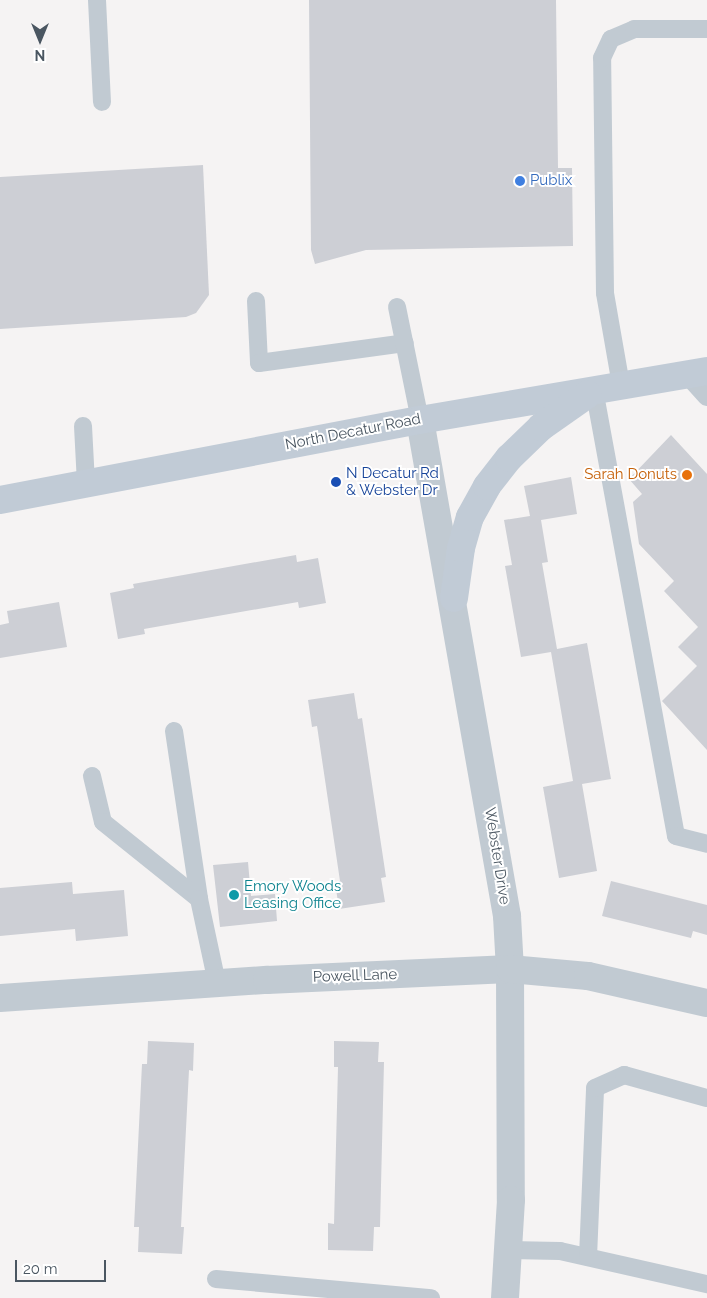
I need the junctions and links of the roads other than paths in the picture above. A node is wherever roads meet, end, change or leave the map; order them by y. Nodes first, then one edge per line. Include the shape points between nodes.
1 (97, 0) edge
2 (707, 29) edge
3 (102, 102) dead end
4 (256, 300) dead end
5 (397, 307) dead end
6 (405, 343) junction
7 (696, 373) edge
8 (621, 385) junction
9 (594, 389) junction
10 (707, 397) edge
11 (420, 420) junction
12 (83, 426) dead end
13 (86, 483) junction
14 (0, 500) edge
15 (454, 598) junction
16 (174, 731) dead end
17 (92, 776) dead end
18 (707, 844) edge
19 (199, 898) junction
20 (510, 970) junction
21 (217, 983) junction
22 (0, 998) edge
23 (707, 1003) edge
24 (707, 1098) edge
25 (509, 1250) junction
26 (588, 1257) junction
27 (216, 1279) dead end
28 (707, 1284) edge
29 (431, 1298) edge
30 (505, 1298) edge

1 - 3 lane
2 - 8 lane via 634,29 611,38 602,58 605,293
4 - 6 lane via 259,363
5 - 6 lane
6 - 11 lane
7 - 8 main road, North Decatur Road
7 - 10 lane
8 - 9 main road, North Decatur Road
9 - 11 main road, North Decatur Road
9 - 15 main road via 541,427 509,458 487,486 470,517 461,548
9 - 18 lane via 676,836
11 - 13 main road, North Decatur Road
11 - 15 street, Webster Drive
12 - 13 lane
13 - 14 main road, North Decatur Road
15 - 20 street, Webster Drive via 507,916
16 - 19 lane
17 - 19 lane via 103,822
19 - 21 lane
20 - 21 street, Powell Lane
20 - 23 street, Powell Lane via 588,976
20 - 25 street, Webster Drive
21 - 22 street, Powell Lane
24 - 26 lane via 624,1075 595,1088
25 - 26 lane via 560,1251
25 - 30 street, Webster Drive
26 - 28 lane
27 - 29 lane

